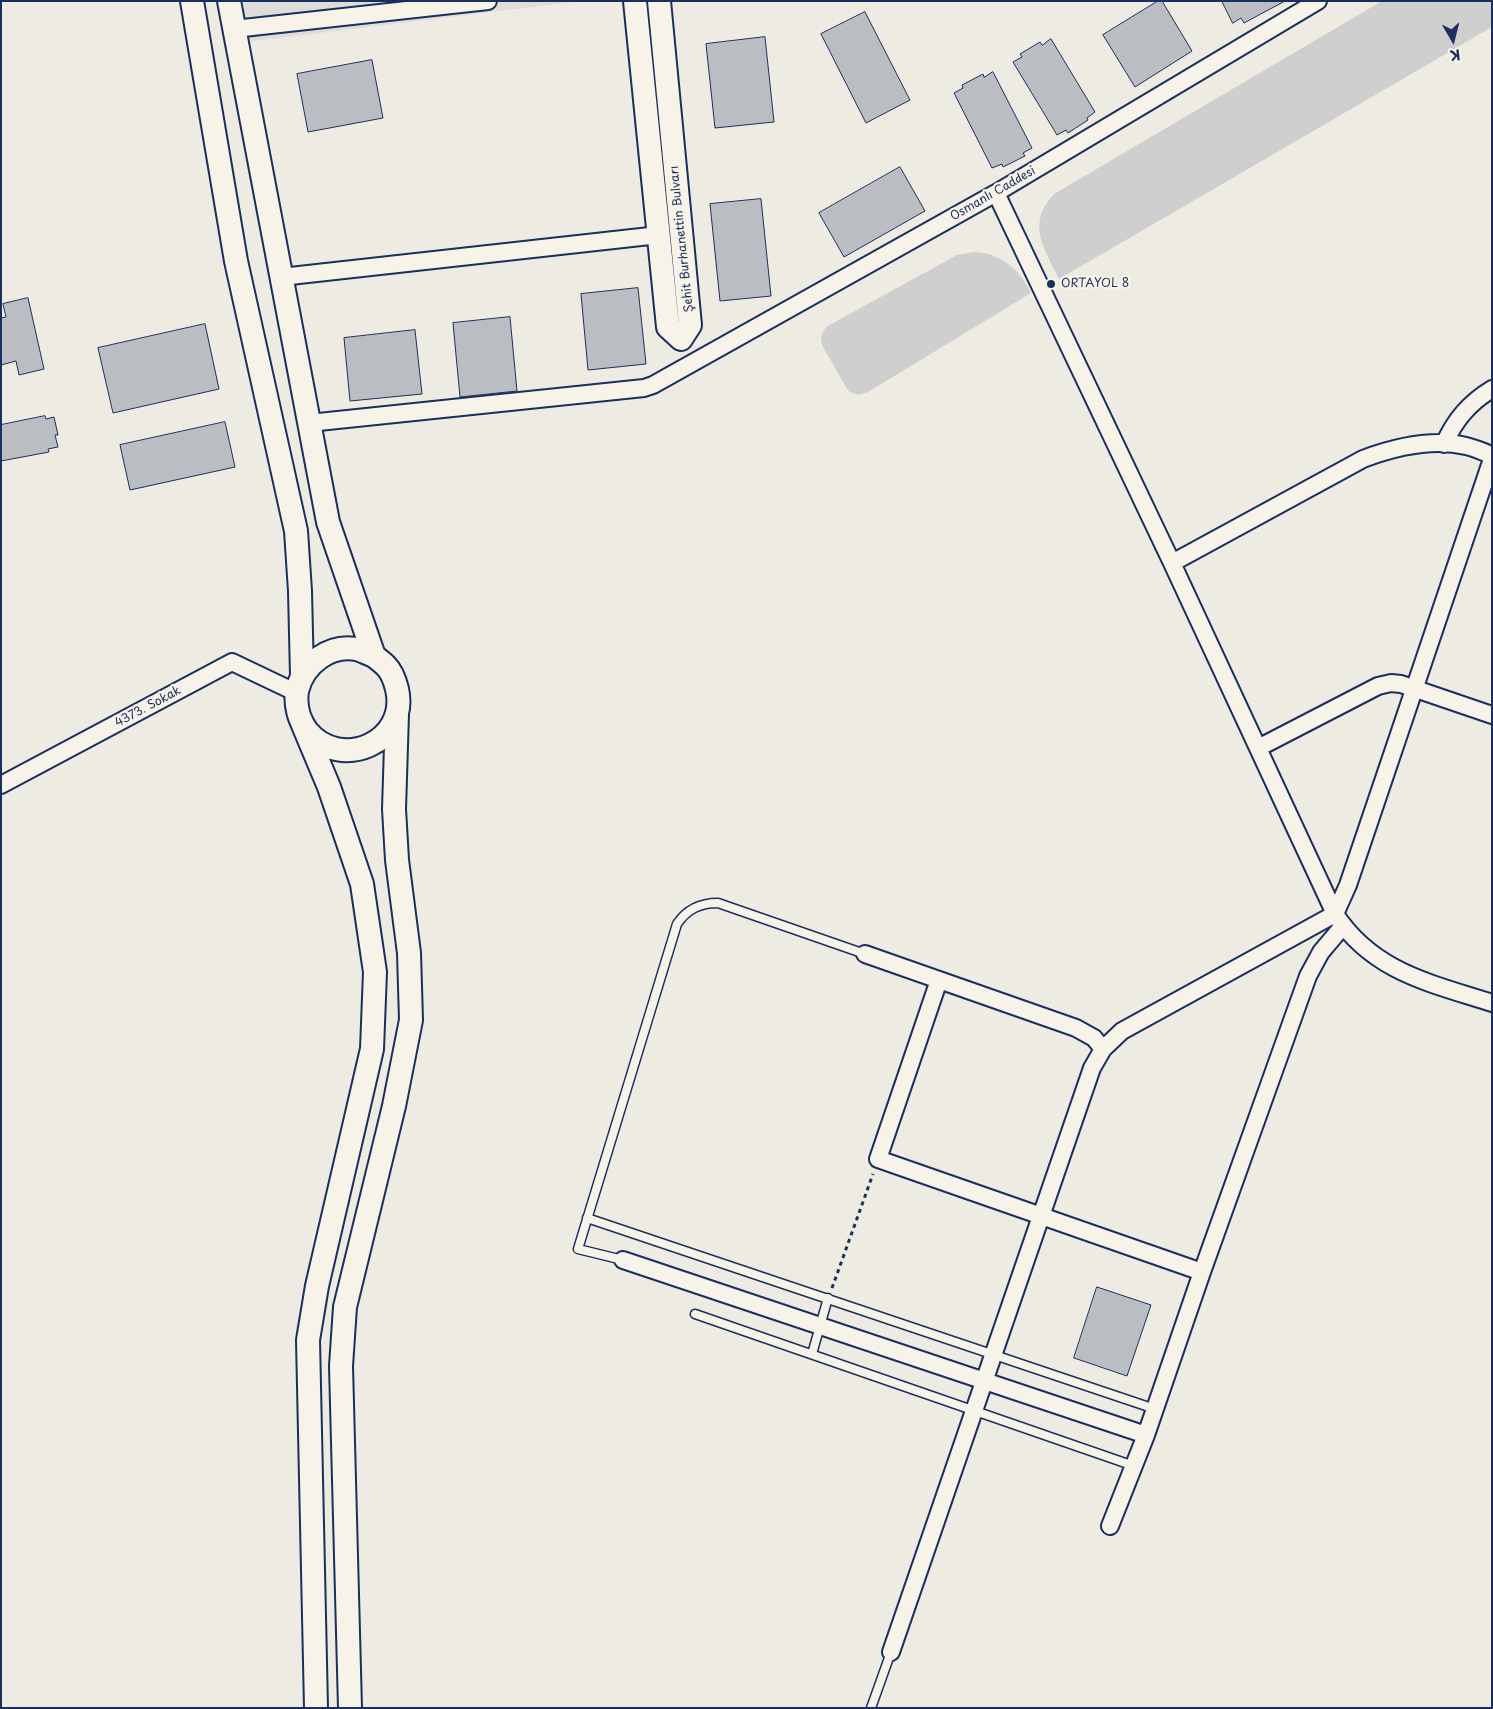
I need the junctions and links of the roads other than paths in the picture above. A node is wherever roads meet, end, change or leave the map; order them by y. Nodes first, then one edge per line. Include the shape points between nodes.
1 (192, 1) edge
2 (229, 1) edge
3 (488, 1) edge
4 (635, 1) edge
5 (659, 1) edge
6 (1318, 1) edge
7 (234, 29) junction
8 (996, 193) junction
9 (659, 235) junction
10 (281, 277) junction
11 (682, 339) junction
12 (689, 366) junction
13 (1492, 389) edge
14 (309, 423) junction
15 (1444, 444) junction
16 (1492, 455) edge
17 (1492, 459) edge
18 (1172, 563) junction
19 (374, 656) junction
20 (299, 685) junction
21 (1414, 688) junction
22 (397, 714) junction
23 (1492, 715) edge
24 (303, 725) junction
25 (1258, 748) junction
26 (1, 785) edge
27 (1339, 920) junction
28 (865, 954) joint
29 (939, 980) junction
30 (1492, 1003) edge
31 (1103, 1049) junction
32 (1040, 1215) junction
33 (588, 1218) junction
34 (623, 1260) joint
35 (1202, 1272) junction
36 (828, 1298) junction
37 (695, 1314) dead end
38 (820, 1326) junction
39 (812, 1354) junction
40 (993, 1354) junction
41 (984, 1381) junction
42 (1156, 1409) junction
43 (974, 1410) junction
44 (1146, 1435) junction
45 (1134, 1466) junction
46 (1110, 1526) dead end
47 (891, 1652) joint
48 (316, 1708) edge
49 (350, 1708) edge
50 (871, 1708) edge

1 - 20 street via 236,261 296,531 300,591
2 - 7 street
3 - 7 street
4 - 9 street, Şehit Burhanettin Bulvarı
5 - 11 street, Şehit Burhanettin Bulvarı via 690,325
6 - 8 street, Osmanlı Caddesi
7 - 10 street
8 - 12 street, Osmanlı Caddesi
8 - 18 street
9 - 10 street
9 - 11 street, Şehit Burhanettin Bulvarı via 668,328
10 - 14 street
11 - 12 street
12 - 14 street, Osmanlı Caddesi via 644,388
13 - 15 street via 1463,413
14 - 19 street via 328,522
15 - 16 street via 1465,446
15 - 18 street via 1402,446 1362,459
17 - 21 street
18 - 25 street
19 - 20 street via 342,649 325,654 312,663
19 - 22 street via 387,666 395,681 399,697
20 - 24 street via 297,709
20 - 26 street, 4373. Sokak via 232,662
21 - 23 street
21 - 25 street via 1391,683 1378,686
21 - 27 street via 1342,901
22 - 24 street via 377,741 362,749 345,751 328,747
22 - 49 street via 394,809 409,953 411,1020 394,1106 345,1307 341,1366
24 - 48 street via 362,884 375,972 372,1049 317,1286 308,1340
25 - 27 street
27 - 30 street via 1366,950 1394,968
27 - 31 street via 1122,1031
27 - 35 street via 1308,976
28 - 29 street
28 - 33 lane via 718,902 699,905 686,913 677,924
29 - 31 street via 1076,1028 1094,1038
29 - 32 street via 878,1159
31 - 32 street via 1088,1078
32 - 35 street
32 - 40 street
33 - 34 lane via 578,1249
33 - 36 lane
34 - 38 street
35 - 42 street
36 - 38 lane
36 - 40 lane
37 - 39 lane
38 - 39 lane
38 - 41 street
39 - 43 lane
40 - 41 street
40 - 42 lane
41 - 43 street
41 - 44 street
42 - 44 street
43 - 45 lane
43 - 47 street
44 - 45 street
45 - 46 street
47 - 50 lane

